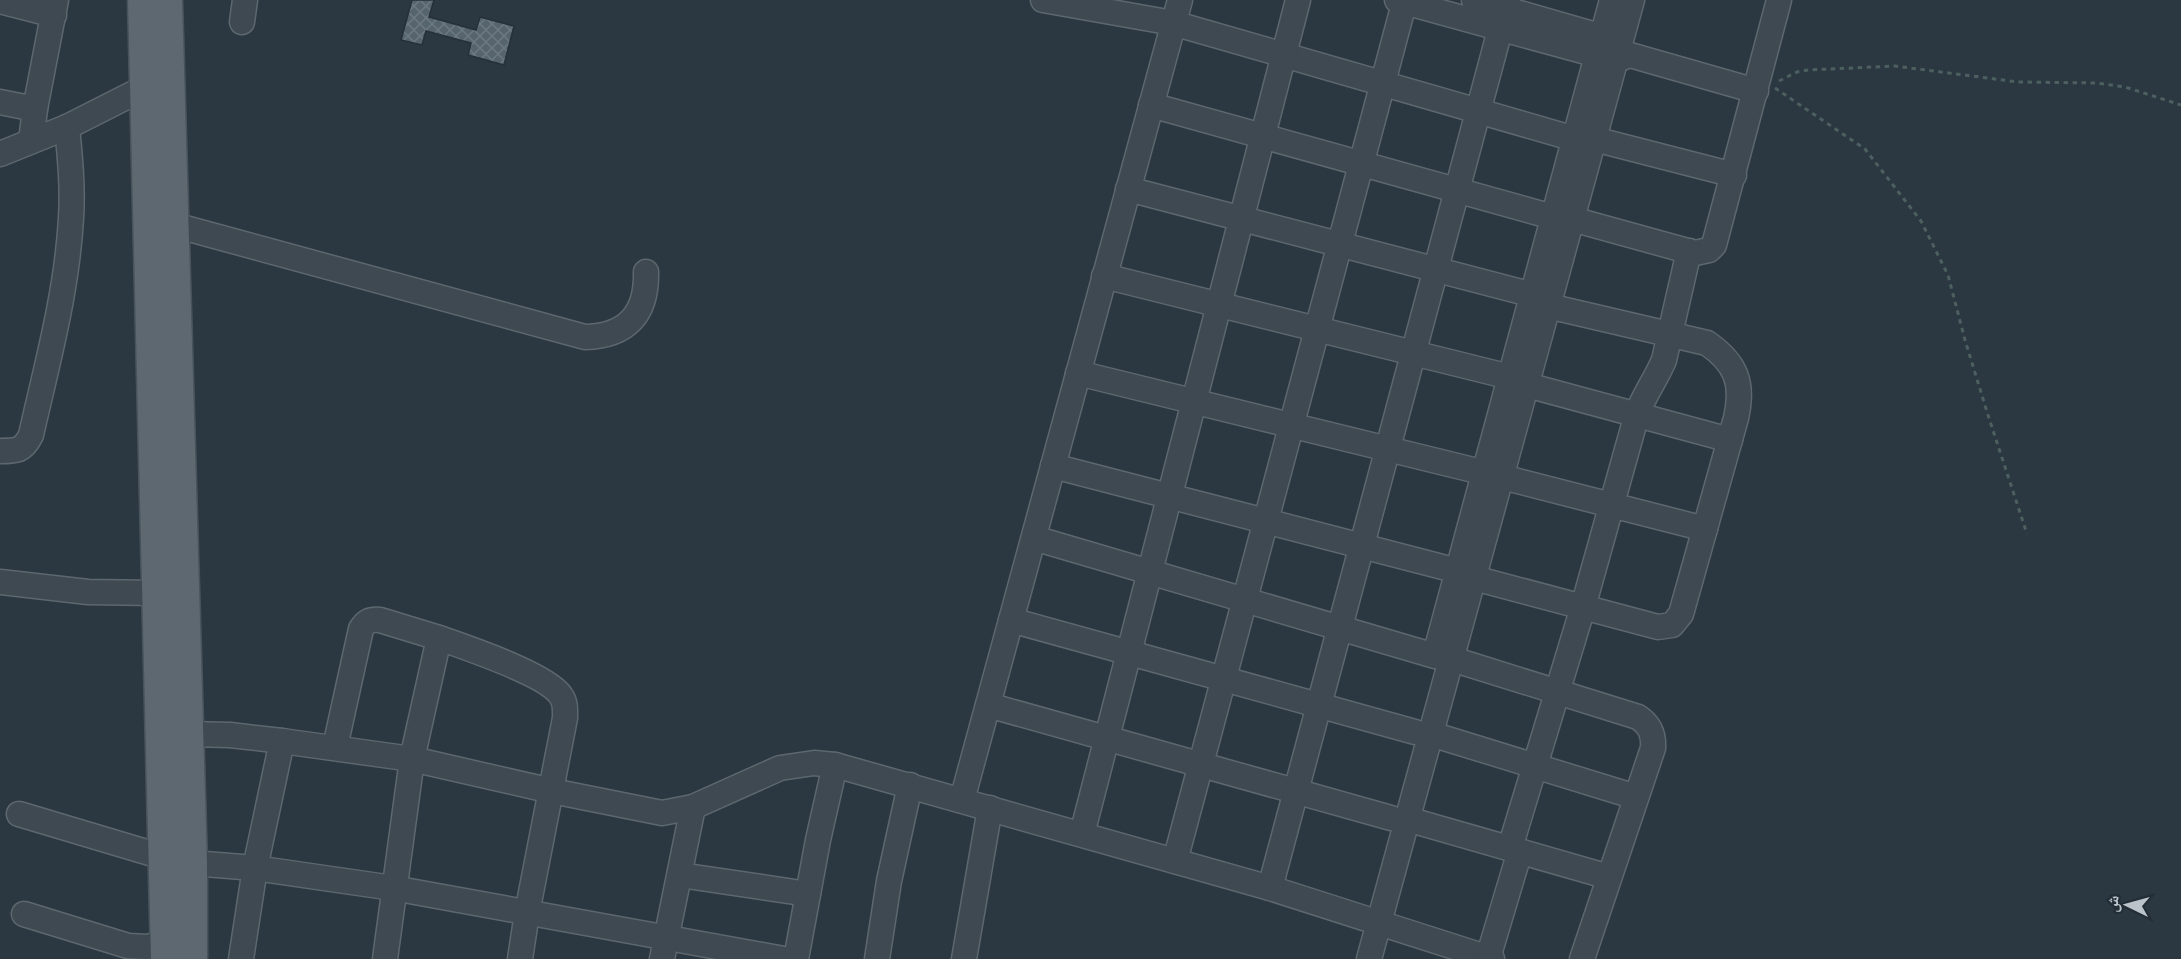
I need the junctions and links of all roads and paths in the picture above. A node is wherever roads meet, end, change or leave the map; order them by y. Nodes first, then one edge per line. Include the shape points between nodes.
1 (143, 0) edge
2 (167, 0) edge
3 (1043, 0) edge
4 (1180, 0) edge
5 (1298, 0) edge
6 (1474, 0) edge
7 (1612, 0) edge
8 (1632, 0) edge
9 (1779, 0) edge
10 (1402, 1) edge
11 (0, 2) edge
12 (1070, 3) edge
13 (55, 8) edge
14 (1505, 13) edge
15 (1173, 23) junction
16 (1613, 50) junction
17 (1284, 55) junction
18 (1383, 83) junction
19 (144, 88) junction
20 (1756, 91) junction
21 (0, 102) edge
22 (1151, 105) junction
23 (2181, 105) edge
24 (35, 109) junction
25 (1479, 111) junction
26 (67, 127) junction
27 (1263, 136) junction
28 (1584, 139) junction
29 (31, 141) junction
30 (0, 154) edge
31 (1361, 164) junction
32 (1734, 175) junction
33 (1128, 189) junction
34 (1457, 191) junction
35 (1242, 218) junction
36 (1563, 218) junction
37 (161, 222) junction
38 (1340, 244) junction
39 (1689, 251) junction
40 (1436, 270) junction
41 (646, 272) dead end
42 (1104, 276) junction
43 (1540, 301) junction
44 (1219, 305) junction
45 (1317, 329) junction
46 (1670, 333) junction
47 (1414, 353) junction
48 (1078, 373) junction
49 (1519, 381) junction
50 (1194, 401) junction
51 (1637, 414) junction
52 (1291, 425) junction
53 (1730, 440) junction
54 (1388, 449) junction
55 (0, 451) edge
56 (1053, 466) junction
57 (1493, 475) junction
58 (1169, 496) junction
59 (1612, 505) junction
60 (1266, 521) junction
61 (1705, 530) junction
62 (2027, 534) dead end
63 (1034, 538) junction
64 (1362, 546) junction
65 (1150, 572) junction
66 (1466, 574) junction
67 (0, 582) edge
68 (157, 593) junction
69 (1245, 600) junction
70 (1583, 607) junction
71 (1011, 620) junction
72 (1340, 628) junction
73 (439, 638) junction
74 (1129, 652) junction
75 (1443, 657) junction
76 (1224, 679) junction
77 (1557, 691) junction
78 (988, 705) junction
79 (1319, 705) junction
80 (1423, 733) junction
81 (188, 734) junction
82 (1107, 738) junction
83 (282, 741) junction
84 (335, 747) junction
85 (412, 759) junction
86 (835, 765) junction
87 (1201, 765) junction
88 (1534, 766) junction
89 (175, 767) junction
90 (910, 785) junction
91 (552, 791) junction
92 (1296, 792) junction
93 (1636, 797) junction
94 (962, 800) junction
95 (693, 807) junction
96 (990, 808) junction
97 (19, 814) dead end
98 (1400, 818) junction
99 (1082, 834) junction
100 (1515, 850) junction
101 (163, 857) junction
102 (1175, 861) junction
103 (192, 863) junction
104 (255, 868) junction
105 (680, 875) junction
106 (1610, 877) junction
107 (393, 888) junction
108 (1270, 888) junction
109 (808, 894) junction
110 (527, 913) junction
111 (24, 914) dead end
112 (1372, 920) junction
113 (664, 949) edge
114 (166, 951) edge
115 (1490, 958) edge
116 (192, 959) edge
117 (241, 959) edge
118 (385, 959) edge
119 (520, 959) edge
120 (784, 959) edge
121 (796, 959) edge
122 (878, 959) edge
123 (964, 959) edge
124 (1353, 959) edge
125 (1369, 959) edge
126 (1582, 959) edge

1 - 19 main road
2 - 37 main road
3 - 12 street
4 - 15 street
5 - 17 street
6 - 14 street
7 - 16 street
8 - 16 street
9 - 20 street
10 - 14 street
10 - 18 street
11 - 13 street
12 - 15 street
13 - 24 street
14 - 16 street
14 - 25 street
15 - 17 street
15 - 22 street
16 - 20 street
16 - 28 street
17 - 18 street
17 - 27 street
18 - 25 street
18 - 31 street
19 - 26 street
19 - 37 main road
20 - 32 street
21 - 24 street
22 - 27 street
22 - 33 street
23 - 62 path via 2125,87 2097,83 2018,82 1895,66 1808,70 1784,77 1772,86 1865,149 1921,221 1948,276 1983,402
24 - 29 street
25 - 28 street
25 - 34 street
26 - 29 street
26 - 55 street via 71,219 62,296 31,435 26,446
27 - 31 street
27 - 35 street
28 - 32 street
28 - 36 street
29 - 30 street
31 - 34 street
31 - 38 street
32 - 39 street via 1714,245 1702,252
33 - 35 street
33 - 42 street
34 - 36 street
34 - 40 street
35 - 38 street
35 - 44 street
36 - 39 street
36 - 43 street
37 - 41 street via 585,338 618,331 632,320 647,289
37 - 68 main road
37 - 81 main road
38 - 40 street
38 - 45 street
39 - 46 street
40 - 43 street
40 - 47 street
42 - 44 street
42 - 48 street
43 - 46 street
43 - 49 street
44 - 45 street
44 - 50 street
45 - 47 street
45 - 52 street
46 - 51 street via 1664,360
46 - 53 street via 1707,343 1732,366 1740,400
47 - 49 street
47 - 54 street
48 - 50 street
48 - 56 street
49 - 51 street
49 - 57 street
50 - 52 street
50 - 58 street
51 - 53 street
51 - 59 street
52 - 54 street
52 - 60 street
53 - 61 street
54 - 57 street
54 - 64 street
56 - 58 street
56 - 63 street
57 - 59 street
57 - 66 street
58 - 60 street
58 - 65 street
59 - 61 street
59 - 70 street
60 - 64 street
60 - 69 street
61 - 70 street via 1681,614 1672,625 1658,627
63 - 65 street
63 - 71 street
64 - 66 street
64 - 72 street
65 - 69 street
65 - 74 street
66 - 70 street
66 - 75 street
67 - 68 street via 88,592
68 - 89 main road
69 - 72 street
69 - 76 street
70 - 77 street
71 - 74 street
71 - 78 street
72 - 75 street
72 - 79 street
73 - 84 street via 380,620 364,624
73 - 85 street
73 - 91 street via 492,657 560,694 565,718
74 - 76 street
74 - 82 street
75 - 77 street
75 - 80 street
76 - 79 street
76 - 87 street
77 - 88 street
77 - 93 street via 1646,722 1653,748
78 - 82 street
78 - 94 street
79 - 80 street
79 - 92 street
80 - 88 street
80 - 98 street
81 - 83 street
81 - 89 main road
82 - 87 street
82 - 99 street
83 - 84 street
83 - 104 street
84 - 85 street
85 - 91 street
85 - 107 street
86 - 90 street
86 - 95 street via 814,763 780,768
86 - 109 street
87 - 92 street
87 - 102 street
88 - 93 street
88 - 100 street
89 - 101 main road
89 - 103 main road
90 - 94 street
90 - 122 street via 889,881
91 - 95 street via 662,813
91 - 110 street
92 - 98 street
92 - 108 street
93 - 106 street
94 - 96 street
95 - 105 street
96 - 99 street
96 - 123 street
97 - 101 street
98 - 100 street
98 - 112 street
99 - 102 street
100 - 106 street
100 - 115 street
101 - 114 main road
102 - 108 street
103 - 104 street
103 - 116 main road
104 - 107 street
104 - 117 street
105 - 109 street
105 - 113 street
106 - 126 street
107 - 110 street
107 - 118 street
108 - 112 street
109 - 121 street
110 - 113 street
110 - 119 street
111 - 114 street via 128,946
112 - 115 street
112 - 124 street
112 - 125 street
113 - 120 street

